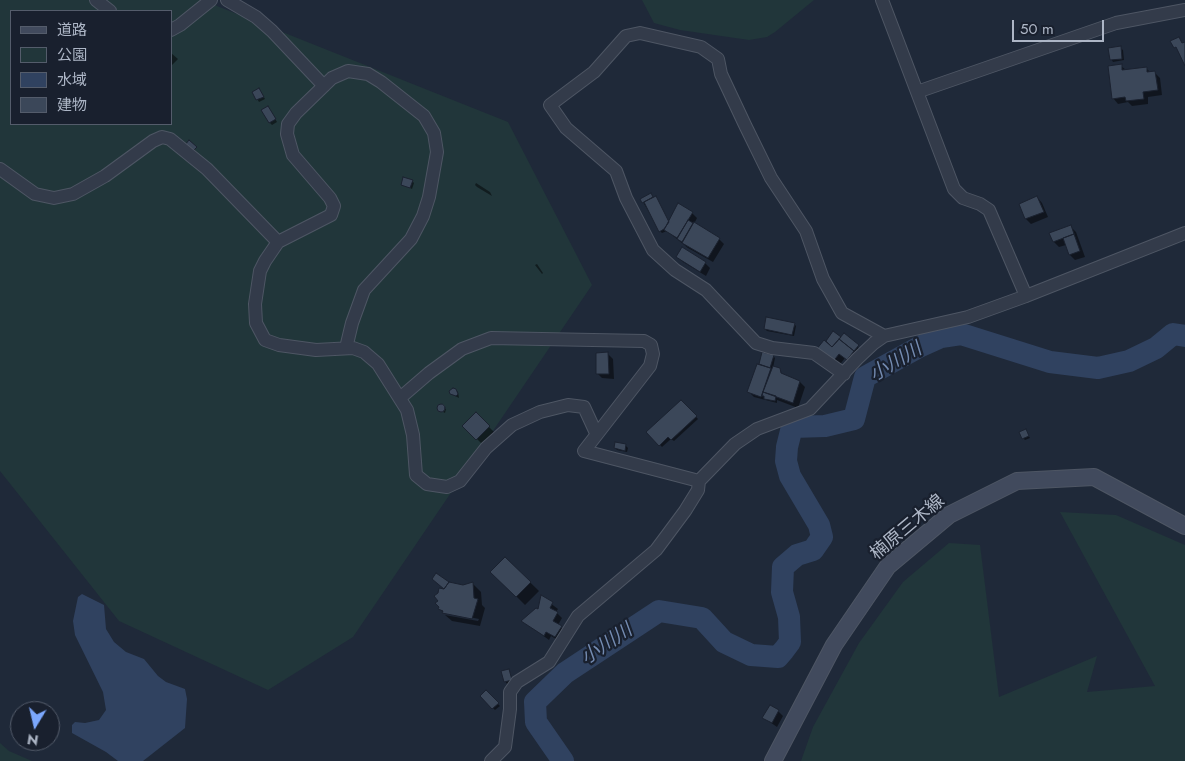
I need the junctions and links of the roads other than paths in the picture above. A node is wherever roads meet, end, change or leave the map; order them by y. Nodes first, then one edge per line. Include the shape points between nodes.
1 (96, 0) edge
2 (211, 0) edge
3 (227, 0) edge
4 (882, 0) edge
5 (109, 10) edge
6 (1185, 10) edge
7 (172, 29) edge
8 (324, 86) junction
9 (917, 92) junction
10 (0, 169) edge
11 (1185, 233) edge
12 (278, 242) junction
13 (1026, 296) junction
14 (884, 336) junction
15 (346, 348) junction
16 (844, 374) junction
17 (400, 398) junction
18 (596, 433) junction
19 (699, 481) junction
20 (1185, 526) edge
21 (491, 761) edge
22 (773, 761) edge

1 - 5 street
2 - 7 street
3 - 8 street via 272,31
4 - 9 street
6 - 9 street via 1116,23
8 - 12 street via 296,113 288,124 287,134 293,155 334,206 331,214
8 - 15 street via 332,78 348,71 368,74 424,116 434,133 437,152 430,196 423,216 411,239 364,290
9 - 13 street via 954,189 963,198 989,210
10 - 12 street via 35,194 54,198 73,194 105,176 153,141 162,137 170,139 207,170
11 - 13 street
12 - 15 street via 260,271 255,304 256,323 265,340 316,350
13 - 14 street via 968,317
14 - 16 street via 856,359
14 - 16 street via 842,313 823,279 806,231 772,178 745,125 718,59 701,47 640,33 626,36 594,72 550,105 566,128 616,171 653,250 675,270 706,290 756,342 772,348 814,353
15 - 17 street via 364,352 378,364
16 - 19 street via 810,409 757,429 735,444
17 - 18 street via 408,410 416,475 427,484 447,487 460,481 486,448 512,425 540,412 568,405 584,407
17 - 18 street via 462,348 491,338 644,341 651,345 654,354 650,366
18 - 19 street via 584,451
19 - 21 street via 698,490 685,511 656,550 578,616 549,662 517,682 510,692 505,747
20 - 22 main road, 楠原三木線 via 1094,476 1017,481 949,515 888,566 834,645

